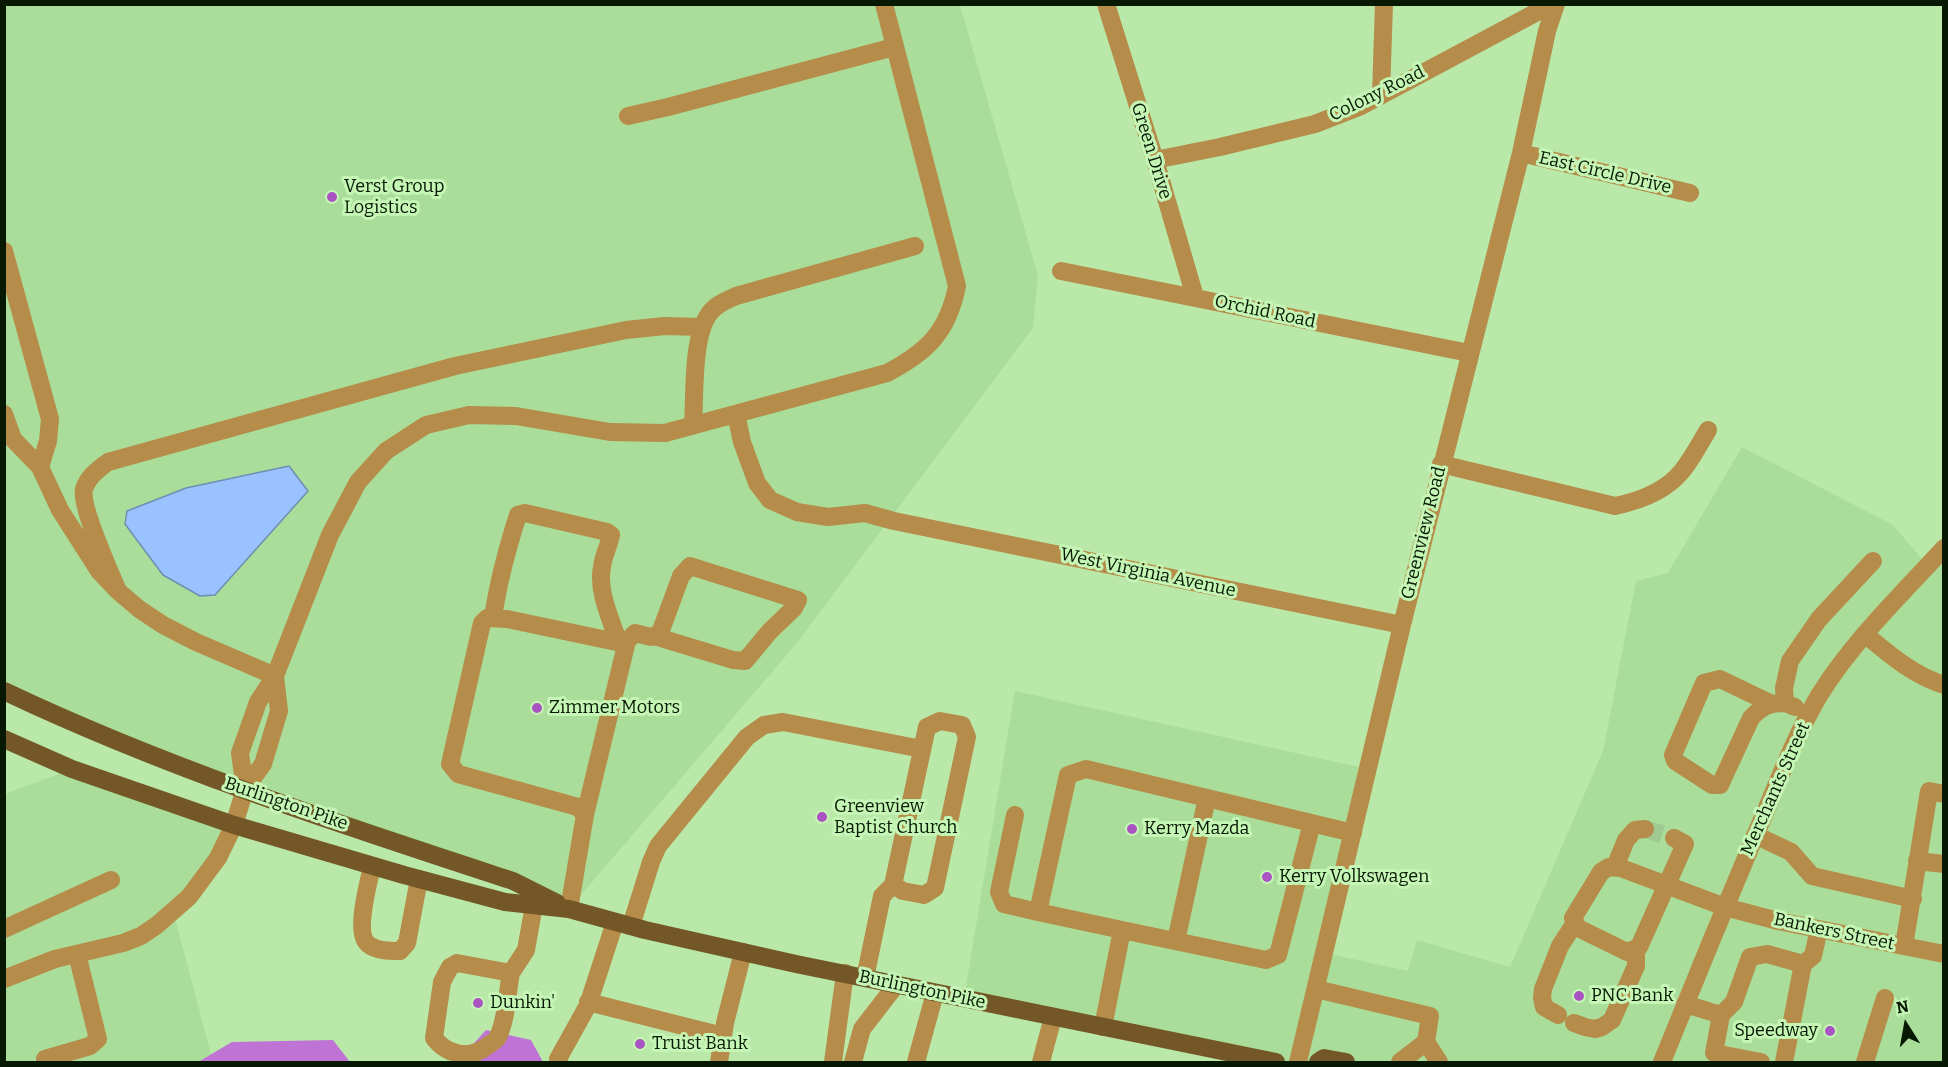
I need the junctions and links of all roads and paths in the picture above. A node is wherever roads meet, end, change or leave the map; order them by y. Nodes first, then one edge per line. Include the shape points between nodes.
1 (884, 4) edge
2 (1106, 4) edge
3 (1384, 4) edge
4 (1554, 4) edge
5 (894, 47) junction
6 (1381, 95) junction
7 (628, 116) dead end
8 (1521, 153) junction
9 (1155, 160) junction
10 (1690, 193) dead end
11 (915, 246) dead end
12 (4, 251) edge
13 (1061, 272) dead end
14 (1195, 297) junction
15 (702, 327) junction
16 (1469, 354) junction
17 (4, 414) edge
18 (736, 414) junction
19 (693, 425) junction
20 (1708, 430) dead end
21 (1441, 464) junction
22 (40, 467) junction
23 (1944, 548) edge
24 (1873, 561) dead end
25 (118, 591) junction
26 (493, 618) junction
27 (1402, 625) junction
28 (1866, 635) junction
29 (654, 636) junction
30 (622, 643) junction
31 (1944, 669) edge
32 (275, 676) junction
33 (1936, 683) edge
34 (4, 691) edge
35 (1778, 703) junction
36 (1810, 714) junction
37 (4, 739) edge
38 (922, 749) junction
39 (245, 789) junction
40 (1944, 794) edge
41 (1207, 798) junction
42 (585, 814) junction
43 (1015, 815) dead end
44 (1312, 823) junction
45 (234, 825) junction
46 (1645, 828) dead end
47 (1353, 833) junction
48 (1755, 835) junction
49 (1674, 838) dead end
50 (1917, 861) junction
51 (1944, 864) edge
52 (372, 866) junction
53 (1615, 867) junction
54 (419, 879) junction
55 (111, 880) dead end
56 (893, 885) junction
57 (1667, 885) junction
58 (1913, 899) junction
59 (534, 905) junction
60 (1725, 907) junction
61 (569, 909) junction
62 (1038, 912) junction
63 (1575, 923) junction
64 (623, 924) junction
65 (4, 929) edge
66 (1819, 929) junction
67 (1122, 930) junction
68 (1176, 941) junction
69 (1904, 946) junction
70 (1634, 949) junction
71 (743, 952) junction
72 (77, 954) junction
73 (1944, 954) edge
74 (1803, 964) junction
75 (511, 973) junction
76 (845, 973) junction
77 (865, 978) junction
78 (4, 979) edge
79 (896, 985) junction
80 (1316, 989) junction
81 (935, 993) junction
82 (1885, 998) dead end
83 (588, 1002) junction
84 (1685, 1004) junction
85 (1721, 1015) junction
86 (1053, 1017) junction
87 (1103, 1027) junction
88 (723, 1036) junction
89 (1426, 1042) junction
90 (1230, 1058) edge
91 (45, 1059) dead end
92 (559, 1062) edge
93 (719, 1062) edge
94 (833, 1062) edge
95 (853, 1062) edge
96 (916, 1062) edge
97 (1041, 1062) edge
98 (1276, 1062) edge
99 (1298, 1062) edge
100 (1317, 1062) edge
101 (1346, 1062) edge
102 (1400, 1062) edge
103 (1439, 1062) edge
104 (1662, 1062) edge
105 (1761, 1062) edge
106 (1784, 1062) edge
107 (1865, 1062) edge

1 - 5 street
2 - 9 street, Green Drive
3 - 6 street
4 - 6 street, Colony Road
4 - 8 street, Greenview Road
5 - 7 street
5 - 18 street via 957,286 945,324 910,361 886,373
6 - 9 street, Colony Road via 1315,124
8 - 10 street, East Circle Drive
8 - 16 street, Greenview Road
9 - 14 street, Green Drive
11 - 15 street via 736,296 717,305
12 - 22 street via 50,419
13 - 14 street, Orchid Road
14 - 16 street, Orchid Road
15 - 19 street
15 - 25 street via 626,330 455,366 108,462 87,481 83,492 94,533
16 - 21 street, Greenview Road
17 - 22 street via 13,439
18 - 19 street
18 - 27 street, West Virginia Avenue via 757,483 770,500 796,512 828,517 865,513
19 - 32 street via 665,433 610,432 516,416 469,415 426,425 386,451 358,482 330,535
20 - 21 street via 1682,472 1659,491 1615,506
21 - 27 street, Greenview Road
22 - 25 street via 60,510 99,571
23 - 28 street, Merchants Street
24 - 35 street via 1819,619 1790,661
25 - 32 street via 163,625
26 - 30 street
26 - 30 street via 508,546 518,515 525,513 611,535 602,566 602,585
26 - 42 street via 482,623 450,764 458,774 578,807
27 - 47 street, Greenview Road
28 - 33 street via 1905,667
28 - 36 street, Merchants Street via 1845,659
29 - 29 street via 660,633 681,576 690,566 798,600 745,661
29 - 30 street via 635,633
30 - 42 street
31 - 33 street
32 - 39 street via 279,711 263,764
32 - 39 street via 258,702 240,753
34 - 39 main road, Burlington Pike via 159,760
35 - 35 street via 1759,709 1751,718 1720,785 1712,785 1675,761 1673,755 1704,683 1720,679
35 - 36 street
36 - 48 street, Merchants Street
37 - 45 main road, Burlington Pike via 72,769
38 - 56 street
38 - 56 street via 927,727 940,721 962,725 967,737 935,888 924,895
38 - 64 street via 783,722 764,725 747,737 658,846
39 - 45 street
39 - 61 main road, Burlington Pike via 513,881
40 - 50 street via 1929,791
41 - 44 street
41 - 62 street via 1086,770 1068,776
41 - 68 street
42 - 61 street
43 - 62 street via 999,892 1004,904
44 - 47 street
44 - 68 street via 1278,955 1266,960
45 - 52 main road, Burlington Pike
45 - 72 street via 207,875 157,925 123,943
46 - 53 street via 1635,830 1626,840
47 - 80 street, Greenview Road
48 - 58 street via 1791,852 1812,876
48 - 60 street, Merchants Street
49 - 57 street via 1685,844
50 - 51 street
50 - 58 street
52 - 54 main road, Burlington Pike
52 - 54 street via 362,937 368,945 385,951 400,951 407,943
53 - 57 street, Bankers Street
53 - 63 street via 1601,872 1573,918
54 - 59 main road, Burlington Pike via 505,902
55 - 65 street
56 - 77 street via 882,896
57 - 60 street, Bankers Street
57 - 70 street via 1639,947
58 - 69 street
59 - 61 main road, Burlington Pike
59 - 75 street via 526,950
60 - 66 street, Bankers Street
60 - 84 street, Merchants Street
61 - 64 main road, Burlington Pike
62 - 67 street
63 - 70 street via 1628,952
63 - 70 street via 1560,946 1542,993 1544,1007 1566,1019 1589,1029 1612,1020 1636,966
64 - 71 main road, Burlington Pike
64 - 83 street
66 - 69 street, Bankers Street
66 - 74 street via 1813,956
67 - 68 street
67 - 87 street
69 - 73 street, Bankers Street
71 - 76 main road, Burlington Pike
71 - 88 street
72 - 78 street
72 - 91 street via 98,1039 90,1046
74 - 85 street via 1767,954 1750,957 1734,1002
74 - 106 street
75 - 75 street via 497,1039 465,1055 439,1045 434,1038 442,982 450,967 457,963
76 - 77 main road, Burlington Pike
76 - 94 street
77 - 79 main road, Burlington Pike
79 - 81 main road, Burlington Pike
79 - 95 street via 862,1029
80 - 89 street via 1430,1016
80 - 99 street, Greenview Road
81 - 86 main road, Burlington Pike
81 - 96 street
82 - 107 street
83 - 88 street
83 - 92 street
84 - 85 street
84 - 104 street, Merchants Street
85 - 105 street via 1714,1053
86 - 87 main road, Burlington Pike
86 - 97 street
87 - 90 main road, Burlington Pike
88 - 93 street
89 - 102 street
89 - 103 street
90 - 98 main road, Burlington Pike
100 - 101 main road via 1324,1058

